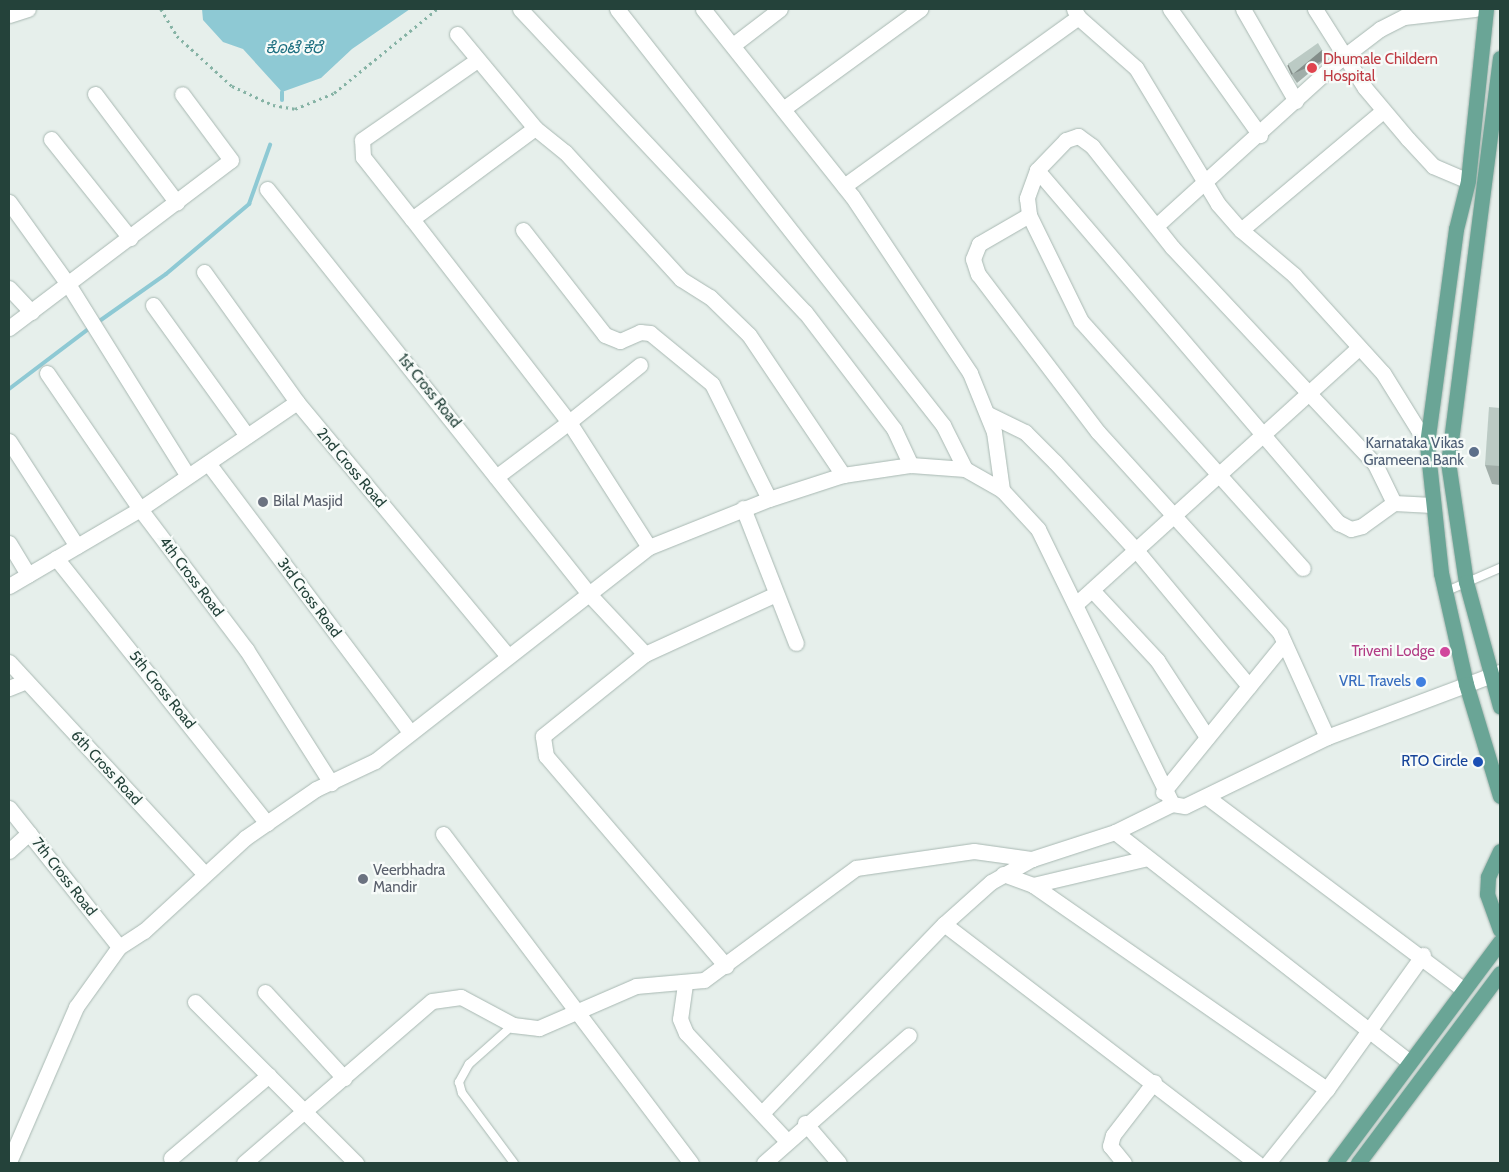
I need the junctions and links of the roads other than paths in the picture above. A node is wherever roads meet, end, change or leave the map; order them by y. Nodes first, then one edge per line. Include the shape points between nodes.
1 (28, 9) edge
2 (520, 9) edge
3 (617, 9) edge
4 (704, 9) edge
5 (780, 9) edge
6 (920, 9) edge
7 (1170, 9) edge
8 (1243, 9) edge
9 (1315, 9) edge
10 (1476, 9) edge
11 (1486, 9) edge
12 (1076, 13) edge
13 (9, 16) edge
14 (457, 34) dead end
15 (733, 46) junction
16 (1344, 56) junction
17 (1500, 58) edge
18 (477, 60) junction
19 (95, 94) dead end
20 (182, 94) dead end
21 (1296, 101) junction
22 (783, 109) junction
23 (1383, 111) junction
24 (534, 128) junction
25 (1260, 135) junction
26 (51, 140) dead end
27 (1037, 170) junction
28 (1468, 181) junction
29 (1205, 182) junction
30 (844, 186) junction
31 (267, 189) dead end
32 (9, 202) edge
33 (177, 203) junction
34 (1029, 215) junction
35 (412, 219) junction
36 (1156, 226) junction
37 (523, 230) dead end
38 (1241, 230) junction
39 (130, 238) junction
40 (204, 272) dead end
41 (68, 284) junction
42 (9, 288) edge
43 (153, 305) dead end
44 (31, 312) junction
45 (9, 328) edge
46 (1359, 347) junction
47 (640, 365) dead end
48 (47, 373) dead end
49 (1309, 392) junction
50 (296, 402) junction
51 (988, 414) junction
52 (569, 422) junction
53 (1265, 432) junction
54 (247, 436) junction
55 (9, 441) edge
56 (1427, 444) junction
57 (208, 463) junction
58 (911, 465) junction
59 (965, 469) junction
60 (1219, 474) junction
61 (843, 475) junction
62 (188, 476) junction
63 (496, 477) junction
64 (1002, 490) junction
65 (769, 499) junction
66 (1394, 503) junction
67 (1432, 505) junction
68 (743, 508) junction
69 (140, 510) junction
70 (1175, 515) junction
71 (9, 543) edge
72 (77, 546) junction
73 (649, 547) junction
74 (1136, 550) junction
75 (56, 558) junction
76 (1303, 568) dead end
77 (1500, 568) edge
78 (28, 575) junction
79 (1466, 582) junction
80 (9, 586) edge
81 (1092, 590) junction
82 (1447, 591) junction
83 (589, 594) junction
84 (774, 595) junction
85 (1076, 604) junction
86 (796, 643) dead end
87 (1284, 643) junction
88 (645, 654) junction
89 (508, 656) junction
90 (9, 662) edge
91 (1495, 674) edge
92 (26, 681) junction
93 (1466, 684) junction
94 (1249, 686) junction
95 (9, 688) edge
96 (1500, 706) edge
97 (410, 732) junction
98 (1207, 737) junction
99 (1327, 738) junction
100 (331, 783) junction
101 (1500, 796) edge
102 (1207, 797) junction
103 (1167, 798) junction
104 (9, 808) edge
105 (267, 823) junction
106 (1115, 832) junction
107 (29, 833) junction
108 (444, 834) dead end
109 (9, 851) edge
110 (1500, 851) edge
111 (1147, 858) junction
112 (1032, 859) junction
113 (204, 873) junction
114 (1003, 874) junction
115 (1033, 885) junction
116 (944, 924) junction
117 (1500, 930) edge
118 (1500, 942) edge
119 (119, 946) junction
120 (1423, 955) junction
121 (726, 966) junction
122 (1500, 973) edge
123 (685, 984) junction
124 (1464, 990) junction
125 (265, 992) dead end
126 (195, 1002) dead end
127 (579, 1012) junction
128 (514, 1025) junction
129 (1367, 1031) junction
130 (908, 1035) dead end
131 (1408, 1062) junction
132 (269, 1075) junction
133 (344, 1078) junction
134 (1154, 1082) junction
135 (1327, 1089) junction
136 (763, 1112) junction
137 (307, 1113) junction
138 (805, 1123) junction
139 (786, 1141) junction
140 (171, 1158) dead end
141 (9, 1162) edge
142 (244, 1163) edge
143 (356, 1163) edge
144 (514, 1163) edge
145 (691, 1163) edge
146 (764, 1163) edge
147 (839, 1163) edge
148 (1124, 1163) edge
149 (1257, 1163) edge
150 (1268, 1163) edge
151 (1335, 1163) edge
152 (1358, 1163) edge

1 - 13 street
2 - 58 street via 806,312 894,430
3 - 59 street via 944,425
4 - 15 street
5 - 15 street
6 - 22 street
7 - 25 street
8 - 21 street
9 - 16 street
10 - 16 street via 1404,17
11 - 28 main road
12 - 29 street via 1136,68
12 - 30 street
14 - 18 street
15 - 22 street
16 - 21 street
16 - 23 street
17 - 79 main road via 1448,462
18 - 24 street
18 - 35 street via 362,140 362,157
19 - 33 street
20 - 33 street via 230,152 231,160
21 - 25 street
22 - 30 street
23 - 28 street via 1433,166
23 - 38 street
24 - 35 street
24 - 61 street via 565,152 681,279 710,297 749,335
25 - 29 street
26 - 39 street
27 - 34 street via 1027,198
27 - 36 street via 1066,140 1078,136 1098,153
27 - 53 street
28 - 56 main road via 1456,229
29 - 36 street
29 - 38 street
30 - 51 street via 970,373
31 - 63 street, 1st Cross Road
32 - 41 street
33 - 39 street
34 - 60 street via 1081,321
34 - 70 street via 980,244 973,259 978,274 1098,432
35 - 52 street
36 - 49 street
37 - 65 street via 605,335 620,341 640,332 650,333 712,384
38 - 46 street via 1294,274
39 - 41 street
40 - 50 street, 2nd Cross Road
41 - 44 street
41 - 62 street
42 - 44 street
43 - 54 street
44 - 45 street
46 - 49 street
46 - 56 street via 1383,373
47 - 52 street
48 - 69 street, 4th Cross Road
49 - 53 street
49 - 66 street via 1375,464
50 - 54 street
50 - 89 street, 2nd Cross Road
51 - 64 street via 1002,467
51 - 74 street via 1025,432
52 - 63 street
52 - 73 street
53 - 60 street
53 - 66 street via 1339,523 1352,529 1362,526
54 - 57 street
55 - 72 street
56 - 67 main road
57 - 62 street
57 - 97 street, 3rd Cross Road
58 - 59 street
58 - 61 street
59 - 64 street
60 - 70 street
60 - 76 street
61 - 65 street
62 - 69 street
63 - 83 street, 1st Cross Road
64 - 85 street via 1038,529
65 - 68 street
66 - 67 street
67 - 82 main road
68 - 73 street
68 - 84 street
69 - 72 street
69 - 100 street, 4th Cross Road via 246,649
70 - 74 street
70 - 87 street
71 - 78 street
72 - 75 street
73 - 83 street
74 - 81 street
74 - 94 street
75 - 78 street
75 - 105 street, 5th Cross Road
77 - 79 lane
78 - 80 street
79 - 82 lane
79 - 91 main road
81 - 85 street
81 - 98 street via 1157,660
82 - 93 main road
83 - 88 street, 1st Cross Road
83 - 89 street
84 - 86 street
84 - 88 street
85 - 103 street
87 - 94 street
87 - 99 street
88 - 121 street via 550,727 542,744 546,756
89 - 97 street
90 - 92 street, 6th Cross Road
91 - 93 street
91 - 96 main road
92 - 95 street
92 - 113 street, 6th Cross Road
93 - 99 street
93 - 101 main road
94 - 98 street
97 - 100 street via 375,761
98 - 103 street
99 - 102 street
100 - 105 street
102 - 103 street via 1186,806
102 - 120 street
103 - 106 street
104 - 107 street, 7th Cross Road
105 - 113 street
106 - 111 street
106 - 112 street
107 - 109 street
107 - 119 street, 7th Cross Road
108 - 127 street
110 - 117 main road via 1488,877 1487,894
111 - 115 street
111 - 129 street
112 - 114 street
112 - 121 street via 974,851 856,868 789,913
113 - 119 street via 144,931
114 - 115 street
114 - 116 street
115 - 135 street
116 - 134 street
116 - 136 street
118 - 124 main road
119 - 141 street via 76,1007
120 - 124 street
120 - 129 street
121 - 123 street via 704,980
122 - 152 main road
123 - 127 street via 636,986
123 - 136 street via 680,1019 686,1033
124 - 131 main road
125 - 133 street
126 - 132 street
127 - 128 street via 539,1028
127 - 145 street
128 - 133 street via 462,997 447,996 420,1010
128 - 144 lane via 469,1064 459,1082 462,1093
129 - 131 street
129 - 135 street
130 - 138 street
131 - 151 main road
132 - 137 street
132 - 140 street
133 - 137 street
134 - 148 street via 1113,1134 1110,1146
134 - 149 street
135 - 150 street
136 - 139 street
137 - 142 street
137 - 143 street
138 - 139 street
138 - 147 street
139 - 146 street

